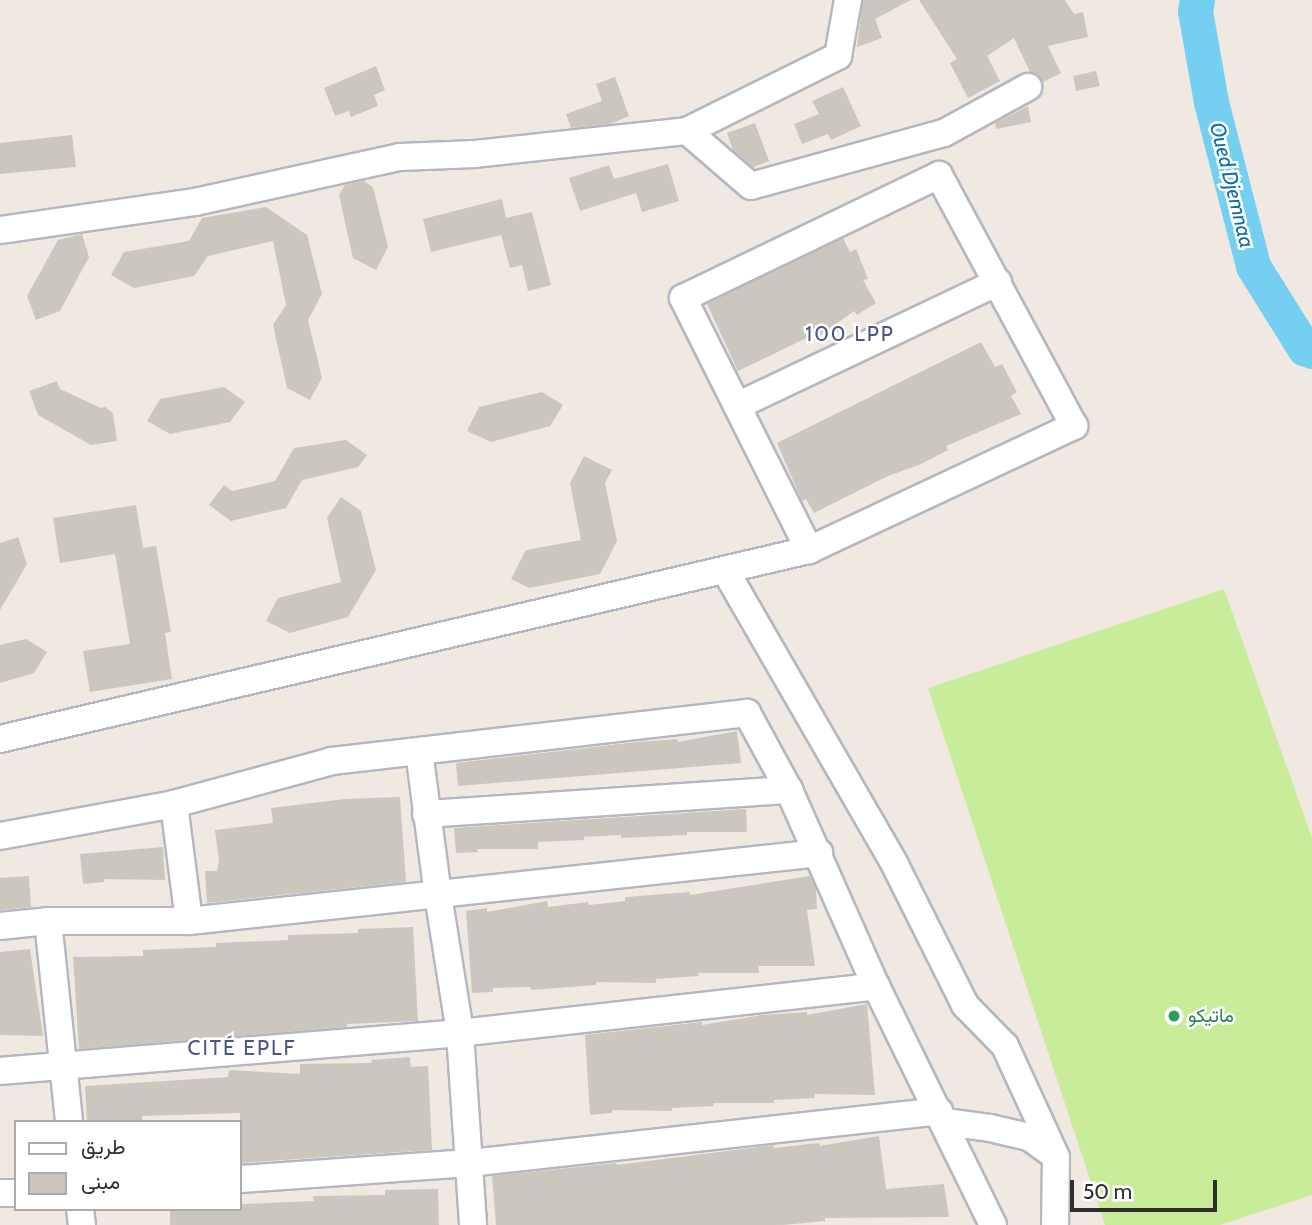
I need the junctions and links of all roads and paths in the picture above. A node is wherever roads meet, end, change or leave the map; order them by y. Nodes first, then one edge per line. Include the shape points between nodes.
1 (848, 0) edge
2 (1028, 87) dead end
3 (687, 131) junction
4 (944, 133) junction
5 (939, 175) junction
6 (0, 230) edge
7 (998, 282) junction
8 (737, 406) junction
9 (809, 551) junction
10 (725, 570) junction
11 (0, 739) edge
12 (419, 751) junction
13 (789, 790) junction
14 (174, 804) junction
15 (426, 814) junction
16 (0, 836) edge
17 (819, 853) junction
18 (438, 895) junction
19 (48, 921) junction
20 (188, 922) junction
21 (0, 926) edge
22 (876, 986) junction
23 (460, 1033) junction
24 (62, 1068) junction
25 (0, 1071) edge
26 (942, 1117) junction
27 (69, 1120) edge
28 (1056, 1157) junction
29 (470, 1163) junction
30 (242, 1179) edge
31 (473, 1225) edge
32 (993, 1225) edge
33 (1055, 1225) edge

1 - 3 street via 838,56
2 - 4 street
3 - 4 street via 751,186
3 - 6 street via 475,154 400,157 195,202
4 - 5 street
5 - 7 street
5 - 8 street via 683,298
7 - 8 street
7 - 9 street via 1074,426
8 - 9 street
9 - 10 street
10 - 11 street
10 - 28 street via 895,865 965,1006 1005,1046
12 - 13 street via 747,713
12 - 14 street via 332,761
12 - 15 street
13 - 15 street
13 - 17 street
14 - 16 street
14 - 20 street
15 - 18 street
17 - 18 street
17 - 22 street
18 - 20 street
18 - 23 street
19 - 20 street
19 - 21 street
19 - 24 street
22 - 23 street
22 - 26 street
23 - 24 street
23 - 29 street
24 - 25 street
24 - 27 street
26 - 28 street via 1029,1137
26 - 29 street
26 - 32 street
28 - 33 street
29 - 30 street
29 - 31 street

